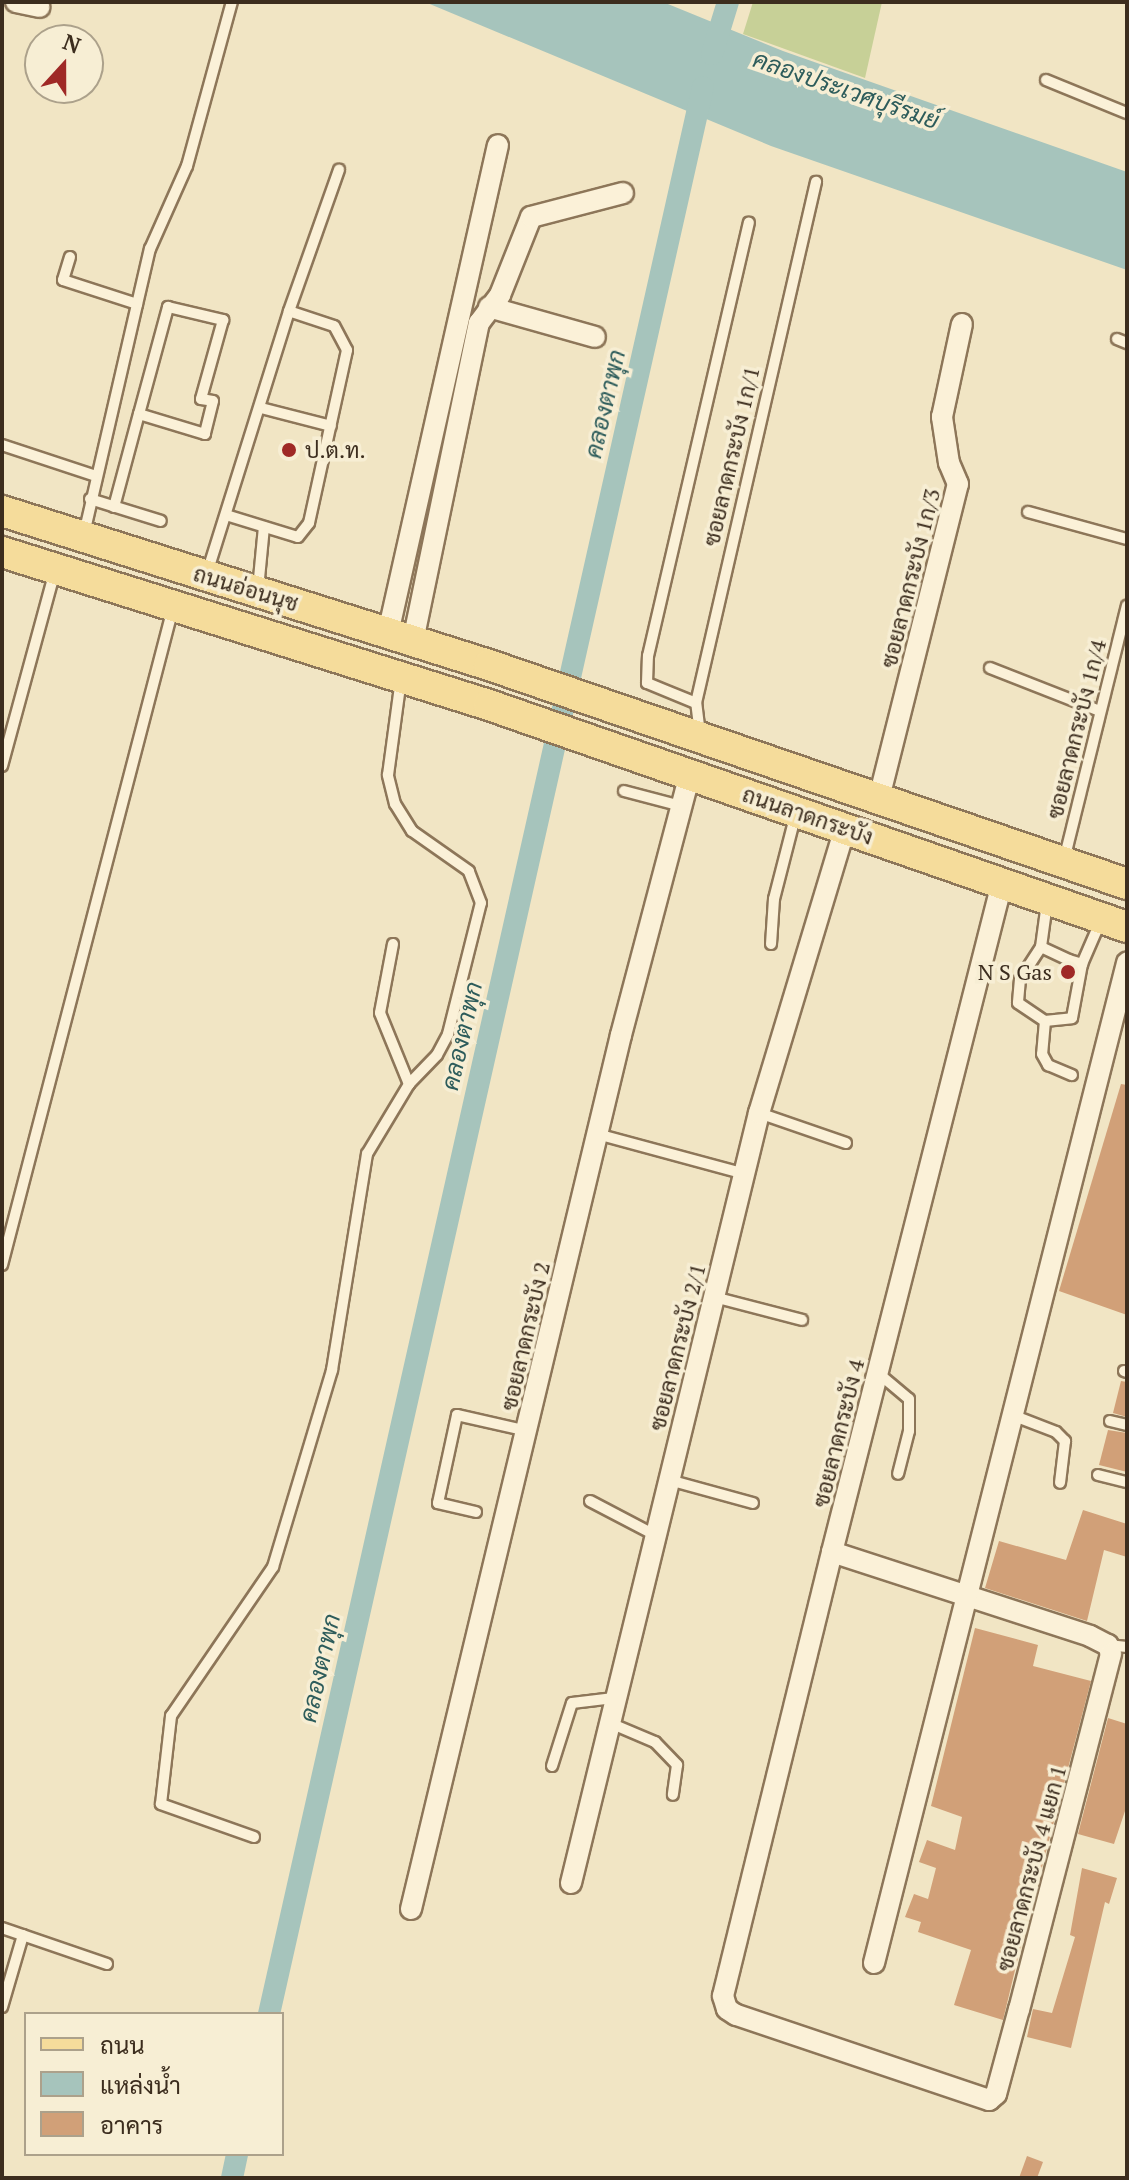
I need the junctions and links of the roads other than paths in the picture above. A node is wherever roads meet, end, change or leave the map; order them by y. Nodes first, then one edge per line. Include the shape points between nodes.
1 (16, 2) edge
2 (232, 2) edge
3 (39, 7) dead end
4 (1046, 80) dead end
5 (1127, 113) edge
6 (498, 145) dead end
7 (339, 170) dead end
8 (816, 182) dead end
9 (623, 193) dead end
10 (749, 223) dead end
11 (70, 257) dead end
12 (137, 304) junction
13 (489, 307) junction
14 (289, 311) junction
15 (962, 324) dead end
16 (595, 337) dead end
17 (261, 408) junction
18 (139, 414) junction
19 (331, 426) junction
20 (2, 445) edge
21 (96, 476) junction
22 (90, 499) junction
23 (114, 507) junction
24 (2, 511) edge
25 (1028, 512) dead end
26 (226, 515) junction
27 (161, 521) dead end
28 (264, 527) junction
29 (83, 537) junction
30 (1127, 539) edge
31 (2, 552) edge
32 (56, 569) junction
33 (206, 575) junction
34 (258, 591) junction
35 (174, 606) junction
36 (1127, 606) edge
37 (401, 637) junction
38 (489, 665) joint
39 (990, 668) dead end
40 (402, 677) junction
41 (696, 703) junction
42 (489, 705) joint
43 (1100, 711) junction
44 (690, 735) junction
45 (5, 745) edge
46 (2, 766) edge
47 (676, 770) junction
48 (624, 791) dead end
49 (879, 798) junction
50 (681, 806) junction
51 (797, 811) junction
52 (845, 828) junction
53 (1064, 861) junction
54 (1002, 883) junction
55 (1127, 884) edge
56 (1048, 899) junction
57 (1114, 923) edge
58 (393, 944) dead end
59 (771, 944) dead end
60 (1041, 947) junction
61 (1127, 963) edge
62 (1082, 964) junction
63 (1045, 1021) junction
64 (1072, 1075) dead end
65 (409, 1084) junction
66 (759, 1113) junction
67 (597, 1134) junction
68 (846, 1143) dead end
69 (745, 1174) junction
70 (2, 1265) edge
71 (714, 1297) junction
72 (802, 1320) dead end
73 (878, 1373) junction
74 (1012, 1415) junction
75 (1110, 1421) dead end
76 (1127, 1425) edge
77 (528, 1431) junction
78 (898, 1474) dead end
79 (1098, 1475) dead end
80 (669, 1480) junction
81 (1127, 1482) edge
82 (1060, 1483) dead end
83 (590, 1501) dead end
84 (753, 1503) dead end
85 (476, 1512) dead end
86 (655, 1535) junction
87 (832, 1552) junction
88 (964, 1596) junction
89 (1118, 1646) edge
90 (614, 1698) junction
91 (608, 1722) junction
92 (552, 1766) dead end
93 (673, 1795) dead end
94 (254, 1837) dead end
95 (571, 1883) dead end
96 (411, 1909) dead end
97 (2, 1928) edge
98 (23, 1935) junction
99 (874, 1963) dead end
100 (107, 1964) dead end
101 (723, 1996) joint
102 (2, 2007) edge

1 - 3 street
2 - 12 lane via 187,166 159,223
4 - 5 lane
6 - 37 street
7 - 14 lane
8 - 41 lane, ซอยลาดกระบัง 1ก/1
9 - 13 street via 531,217 500,295
10 - 41 lane via 648,656 647,683
11 - 12 lane via 63,280
12 - 21 lane
13 - 16 street
13 - 37 street via 479,323
14 - 17 lane
14 - 19 lane via 334,326 345,340 346,363
15 - 49 street, ซอยลาดกระบัง 1ก/3 via 942,417 958,484
17 - 19 lane
17 - 26 lane
18 - 18 lane via 168,307 223,320 201,399 213,401 205,434
18 - 23 lane
19 - 28 lane via 306,531 298,537
20 - 21 lane
21 - 22 lane
22 - 23 lane
22 - 29 lane
23 - 27 lane
24 - 29 main road, ถนนอ่อนนุช
25 - 30 lane
26 - 28 lane
26 - 33 lane
28 - 34 lane
29 - 33 main road, ถนนอ่อนนุช
31 - 32 main road, ถนนอ่อนนุช
32 - 35 main road, ถนนอ่อนนุช
32 - 45 lane
33 - 34 main road, ถนนอ่อนนุช
34 - 37 main road, ถนนอ่อนนุช
35 - 40 main road, ถนนอ่อนนุช
35 - 70 lane
36 - 43 lane, ซอยลาดกระบัง 1ก/4
37 - 38 main road, ถนนอ่อนนุช
38 - 44 main road, ถนนลาดกระบัง
39 - 43 lane
40 - 42 main road, ถนนอ่อนนุช
40 - 65 lane via 388,775 395,804 412,831 469,871 481,903 448,1034 437,1055
41 - 44 lane, ซอยลาดกระบัง 1ก/1
42 - 47 main road, ถนนลาดกระบัง
43 - 53 lane, ซอยลาดกระบัง 1ก/4
44 - 49 main road, ถนนลาดกระบัง
45 - 46 lane
47 - 50 street, ซอยลาดกระบัง 2
47 - 51 main road, ถนนลาดกระบัง
48 - 50 lane
49 - 53 main road, ถนนลาดกระบัง
50 - 67 street, ซอยลาดกระบัง 2
51 - 52 main road, ถนนลาดกระบัง
51 - 59 lane via 774,899
52 - 54 main road, ถนนลาดกระบัง
52 - 66 street, ซอยลาดกระบัง 2/1
53 - 55 main road, ถนนลาดกระบัง
54 - 56 main road, ถนนลาดกระบัง
54 - 73 street, ซอยลาดกระบัง 4
56 - 57 main road, ถนนลาดกระบัง
56 - 60 lane
57 - 62 lane
58 - 65 lane via 380,1013
60 - 62 lane
60 - 63 lane via 1020,979 1018,1003
61 - 74 street
62 - 63 lane via 1072,1018
63 - 64 lane via 1042,1054 1048,1065
65 - 94 lane via 367,1154 332,1370 273,1567 171,1716 161,1804
66 - 68 lane
66 - 69 street, ซอยลาดกระบัง 2/1
67 - 69 lane
67 - 77 street, ซอยลาดกระบัง 2
69 - 71 street, ซอยลาดกระบัง 2/1
71 - 72 lane
71 - 80 street, ซอยลาดกระบัง 2/1
73 - 78 lane via 909,1399 909,1431
73 - 87 street, ซอยลาดกระบัง 4
74 - 82 lane via 1056,1432 1065,1441
74 - 88 street
75 - 76 lane
77 - 85 lane via 457,1415 438,1503
77 - 96 street, ซอยลาดกระบัง 2
79 - 81 lane
80 - 84 lane
80 - 86 street, ซอยลาดกระบัง 2/1
83 - 86 lane via 614,1509 634,1527
86 - 90 street, ซอยลาดกระบัง 2/1
87 - 88 street, ซอยลาดกระบัง 4 แยก 1
87 - 101 street, ซอยลาดกระบัง 4
88 - 89 street, ซอยลาดกระบัง 4 แยก 1
88 - 99 street
89 - 101 street, ซอยลาดกระบัง 4 แยก 1 via 994,2097 972,2097 750,2020 727,2009
90 - 91 street, ซอยลาดกระบัง 2/1
90 - 92 lane via 572,1703
91 - 93 lane via 655,1742 677,1765
91 - 95 street, ซอยลาดกระบัง 2/1
97 - 98 lane
98 - 100 lane
98 - 102 lane

